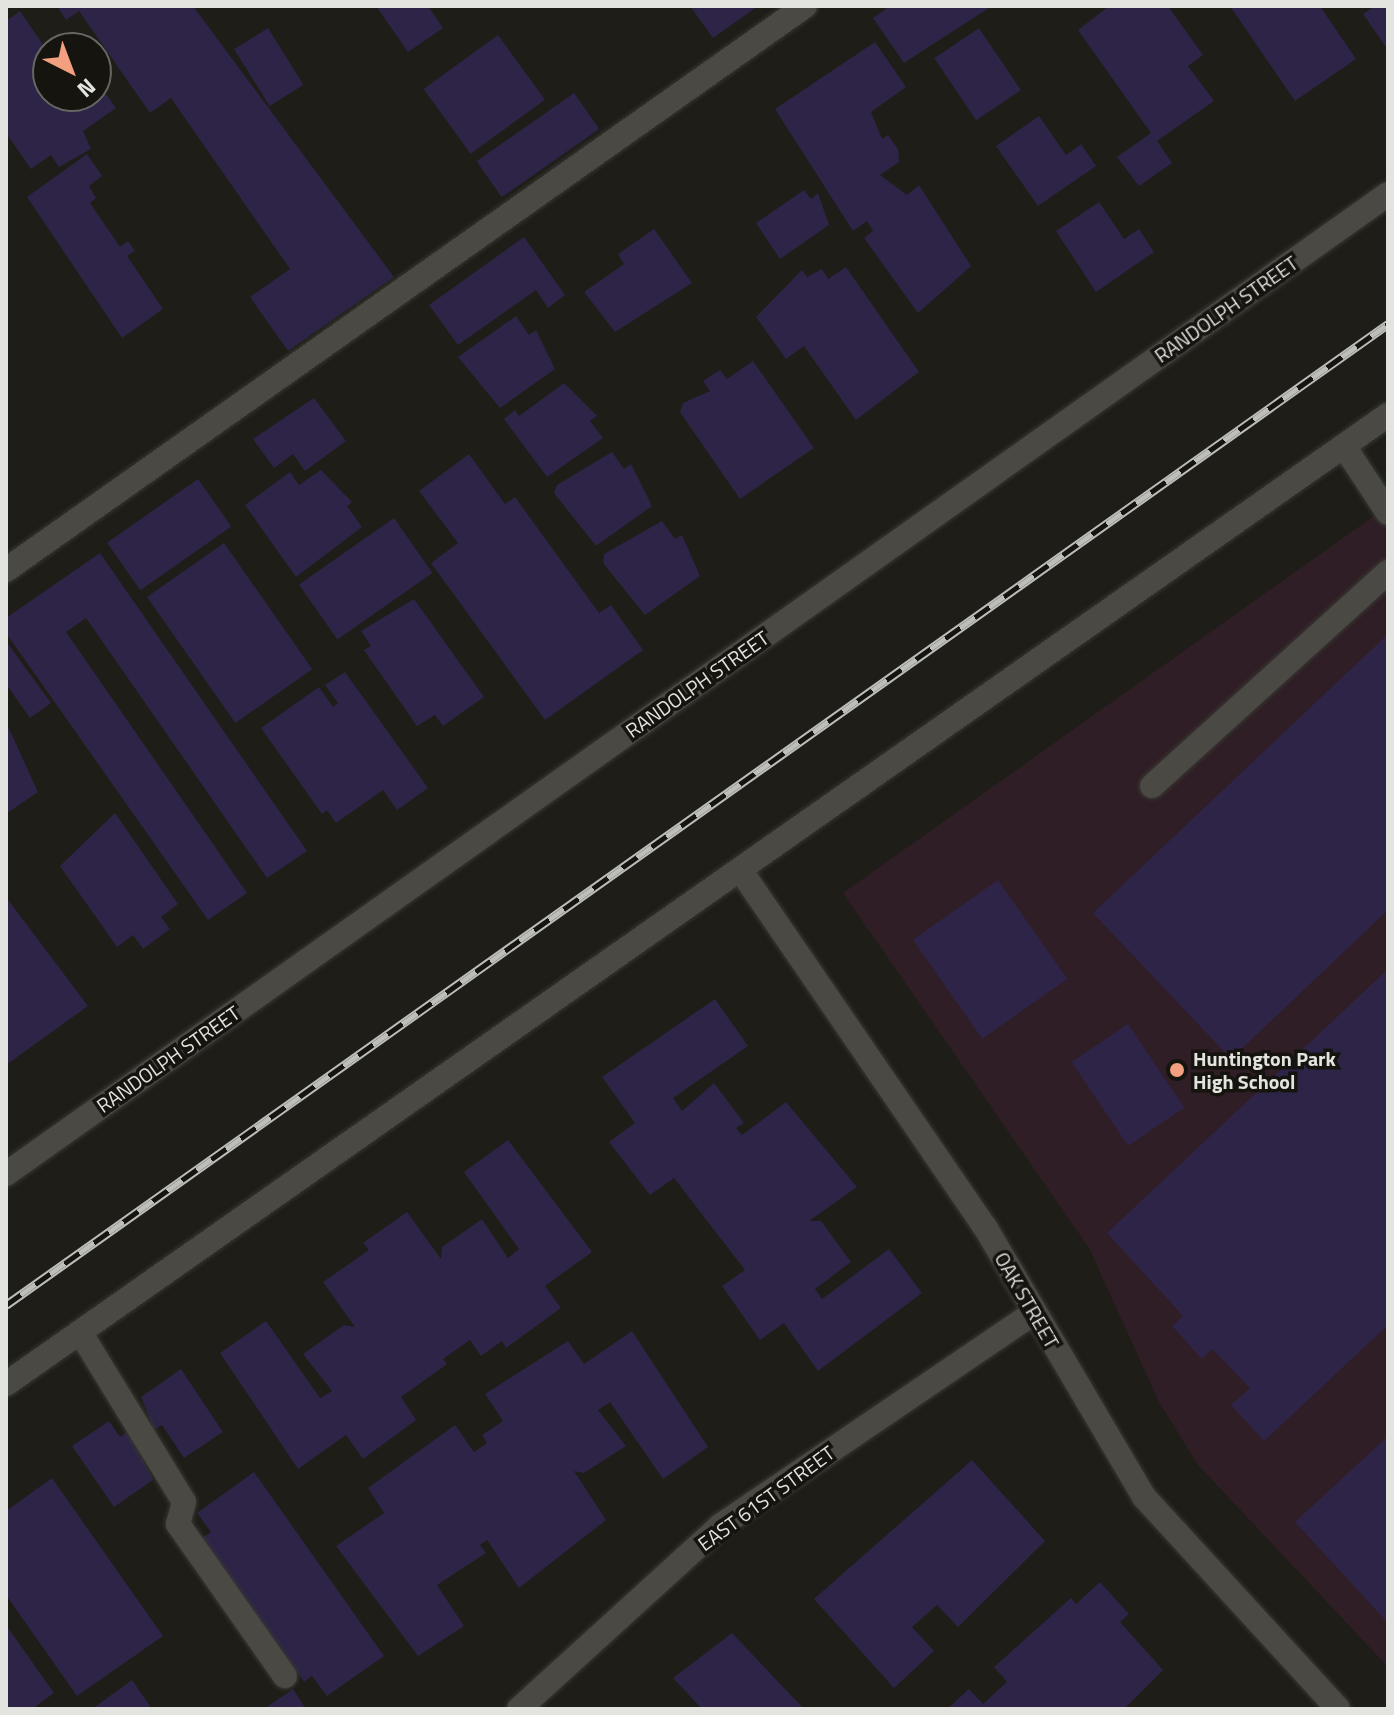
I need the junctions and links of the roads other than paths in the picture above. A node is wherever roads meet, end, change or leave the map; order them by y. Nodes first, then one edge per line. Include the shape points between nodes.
1 (805, 6) edge
2 (1388, 194) edge
3 (1388, 415) edge
4 (1344, 446) junction
5 (1388, 513) edge
6 (6, 570) edge
7 (1388, 572) edge
8 (1152, 786) dead end
9 (741, 871) junction
10 (6, 1174) edge
11 (1034, 1313) junction
12 (80, 1332) junction
13 (6, 1384) edge
14 (285, 1676) dead end
15 (519, 1709) edge
16 (1338, 1709) edge

1 - 6 street
2 - 10 street, RANDOLPH STREET
3 - 4 street
4 - 5 street
4 - 9 street
7 - 8 street
9 - 11 street, OAK STREET via 985,1227
9 - 12 street
11 - 15 street, EAST 61ST STREET via 720,1526
11 - 16 street, OAK STREET via 1144,1497
12 - 13 street
12 - 14 street via 184,1502 178,1524

